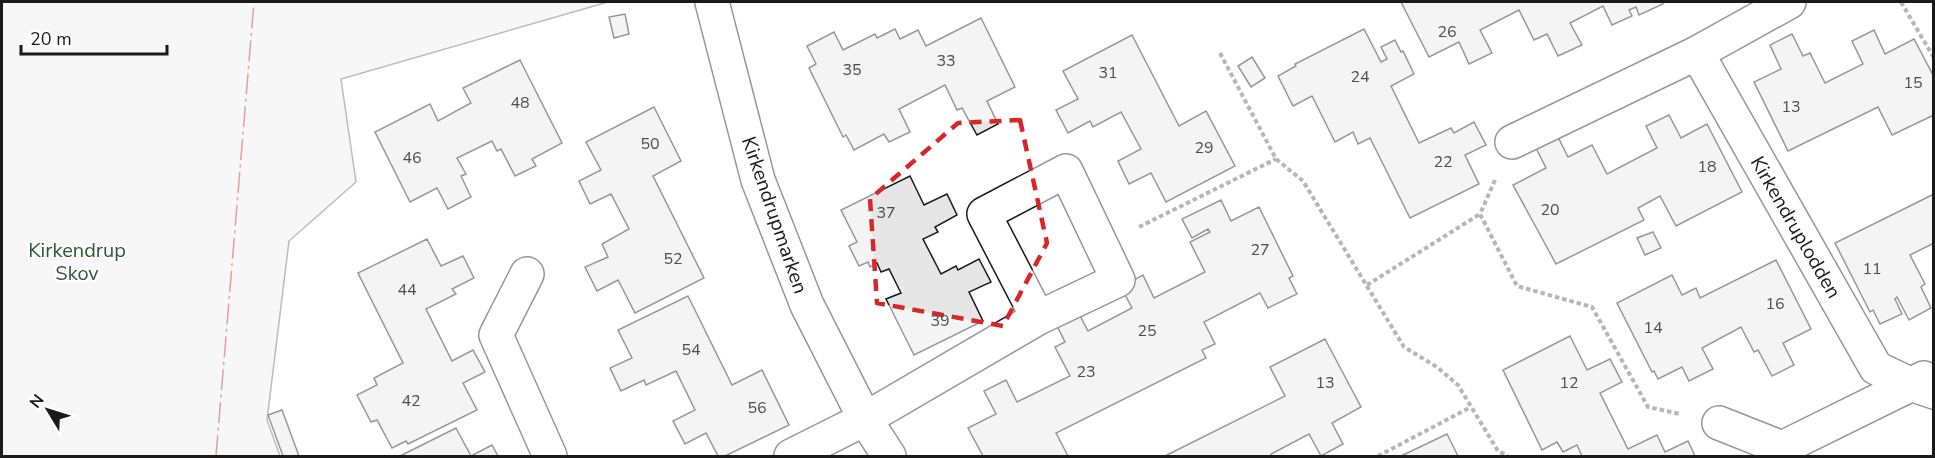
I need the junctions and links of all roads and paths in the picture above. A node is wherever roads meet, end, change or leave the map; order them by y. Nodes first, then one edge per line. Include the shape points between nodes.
1 (712, 2) edge
2 (1789, 2) edge
3 (1901, 2) edge
4 (1220, 53) dead end
5 (1697, 53) junction
6 (1934, 58) edge
7 (1512, 142) joint
8 (1276, 159) junction
9 (1480, 214) junction
10 (1101, 246) junction
11 (527, 274) dead end
12 (1367, 285) junction
13 (1038, 318) junction
14 (1926, 383) edge
15 (1471, 407) junction
16 (866, 419) junction
17 (1719, 423) joint
18 (550, 456) edge
19 (790, 456) edge
20 (889, 456) edge
21 (1378, 456) edge
22 (1508, 456) edge

1 - 16 street, Kirkendrupmarken via 758,180 807,305
2 - 5 street
3 - 6 path
4 - 8 path
5 - 7 street
5 - 14 street, Kirkendruplodden via 1876,368
7 - 9 path
8 - 10 path
8 - 12 path via 1303,181
9 - 12 path
9 - 17 path via 1517,286 1592,307 1648,407
10 - 13 street via 1118,280
10 - 13 street via 1066,171 984,214
11 - 18 street via 496,335
12 - 15 path via 1404,347 1458,385
13 - 16 street
14 - 17 street, Kirkendruplodden via 1782,448
15 - 21 path
15 - 22 path via 1498,451
16 - 19 street
16 - 20 street, Kirkendrupmarken

